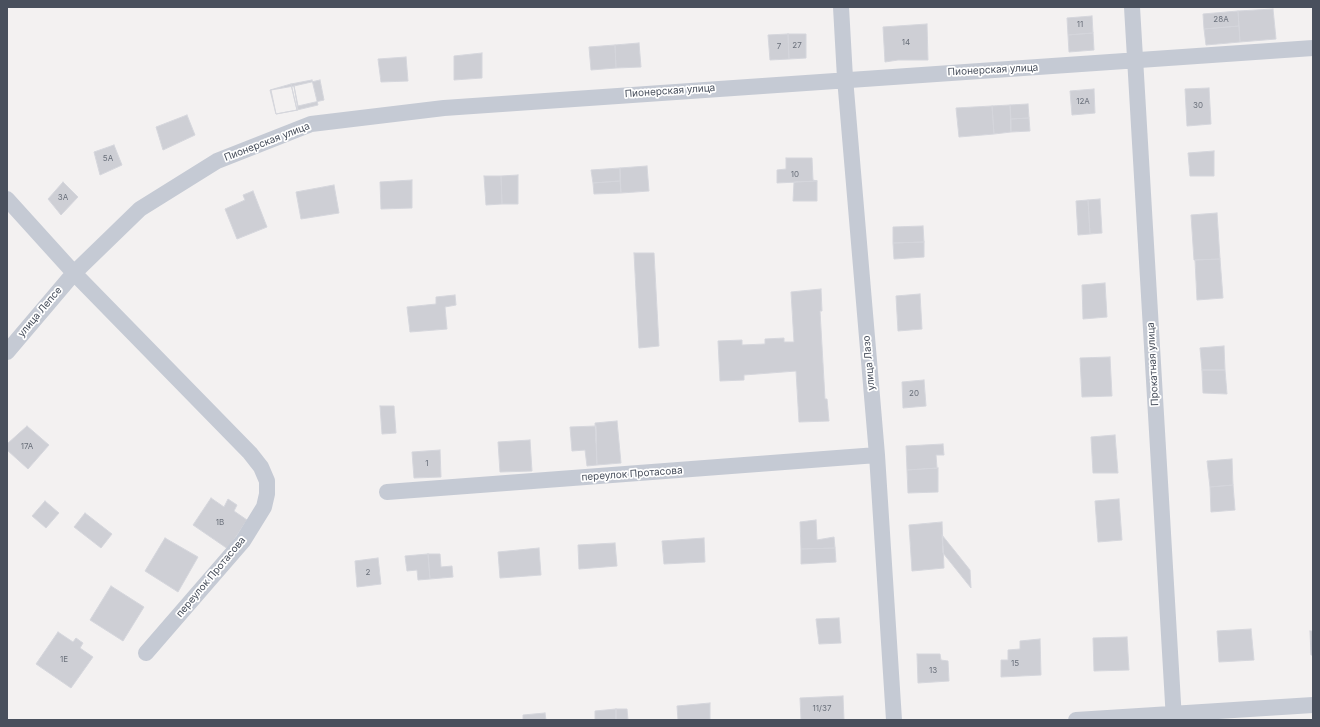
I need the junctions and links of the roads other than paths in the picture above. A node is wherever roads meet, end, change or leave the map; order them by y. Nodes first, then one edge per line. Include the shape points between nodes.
1 (841, 7) edge
2 (1132, 7) edge
3 (1313, 48) edge
4 (1135, 61) junction
5 (846, 78) junction
6 (7, 199) edge
7 (74, 273) junction
8 (7, 352) edge
9 (877, 455) junction
10 (387, 492) dead end
11 (146, 653) dead end
12 (1313, 705) edge
13 (1174, 717) edge
14 (894, 720) edge
15 (1076, 720) edge

1 - 5 street, улица Лазо
2 - 4 street, Прокатная улица
3 - 4 street, Пионерская улица
4 - 5 street, Пионерская улица
4 - 13 street, Прокатная улица
5 - 7 street, Пионерская улица via 444,108 311,124 216,161 140,209
5 - 9 street, улица Лазо
6 - 7 street, переулок Протасова
7 - 8 street, улица Лепсе
7 - 11 street, переулок Протасова via 250,453 261,467 267,481 264,507 243,541
9 - 10 street, переулок Протасова
9 - 14 street, улица Лазо
12 - 13 street
13 - 15 street

